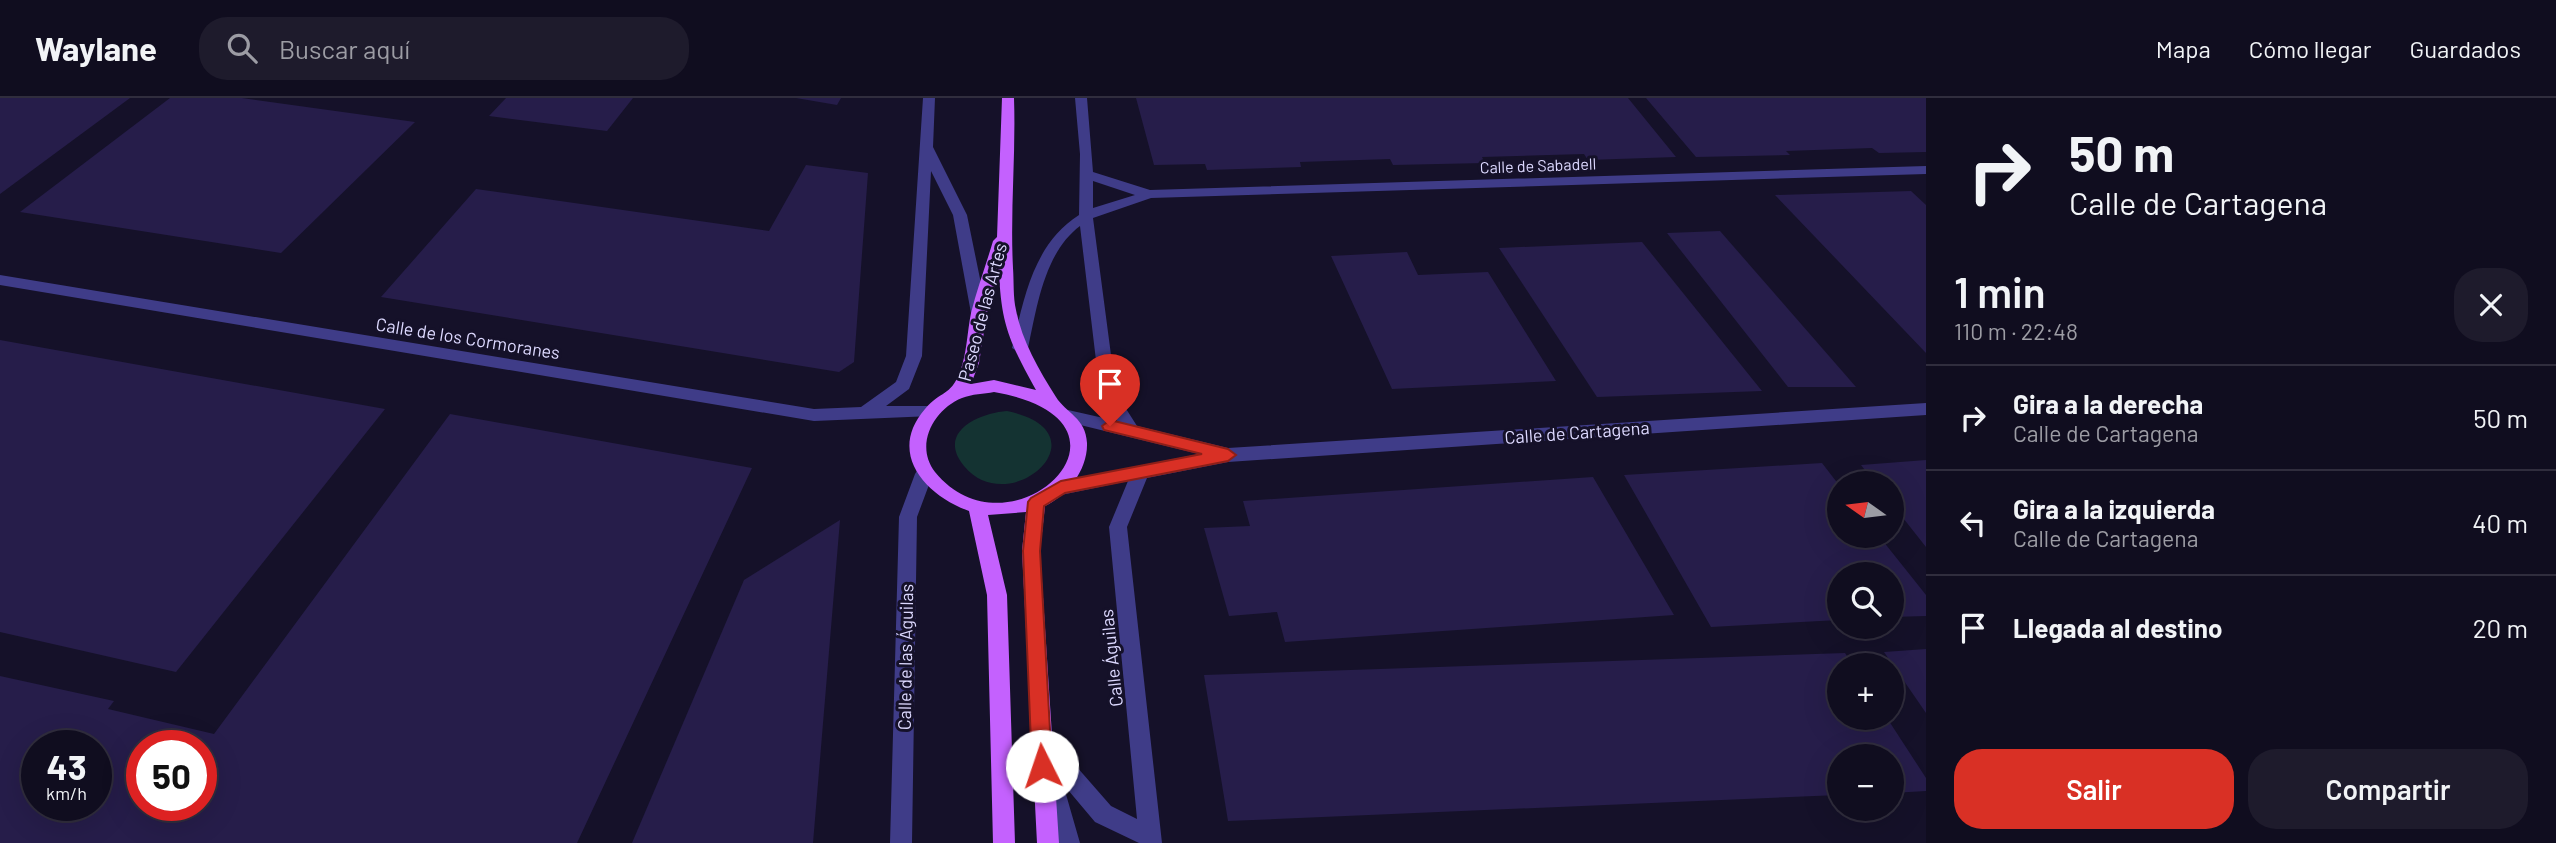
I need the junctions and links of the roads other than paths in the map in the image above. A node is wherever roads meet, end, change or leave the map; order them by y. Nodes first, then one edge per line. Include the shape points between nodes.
1 (929, 98) edge
2 (1008, 98) edge
3 (1081, 98) edge
4 (926, 147) junction
5 (1926, 170) edge
6 (1086, 174) junction
7 (1150, 194) junction
8 (1086, 216) junction
9 (1004, 228) junction
10 (0, 280) edge
11 (979, 313) junction
12 (1020, 348) junction
13 (960, 392) junction
14 (1050, 401) junction
15 (1926, 409) edge
16 (932, 410) junction
17 (866, 412) junction
18 (1068, 416) junction
19 (1131, 430) junction
20 (1228, 455) junction
21 (1141, 472) junction
22 (924, 474) junction
23 (1061, 488) junction
24 (1036, 502) junction
25 (977, 507) junction
26 (1040, 741) junction
27 (1151, 840) edge
28 (901, 843) edge
29 (1004, 843) edge
30 (1048, 843) edge
31 (1069, 843) edge

1 - 4 street
2 - 9 main road
3 - 6 street
4 - 11 street via 960,215
4 - 17 street via 914,356 903,385
5 - 7 street, Calle de Sabadell
6 - 7 street, Calle de Sabadell
6 - 8 street
7 - 8 street, Calle de Sabadell
8 - 12 street via 1055,243 1034,289
8 - 19 street via 1108,394
9 - 11 main road, Paseo de las Artes
9 - 12 main road, Paseo de las Artes via 1008,310
10 - 17 street, Calle de los Cormoranes via 814,415
11 - 13 main road, Paseo de las Artes via 971,363
12 - 14 main road, Paseo de las Artes
13 - 14 main road via 994,386 1021,389
13 - 16 main road
14 - 18 main road
15 - 20 street, Calle de Cartagena
16 - 17 street, Calle de los Cormoranes
16 - 22 main road via 919,430 916,452
18 - 19 street, Calle de Cartagena
18 - 23 main road via 1078,437 1077,466
19 - 20 street, Calle de Cartagena
20 - 21 street, Calle de Cartagena
21 - 23 street, Calle de Cartagena
21 - 27 street, Calle Águilas via 1118,527
22 - 25 main road via 948,496
22 - 28 street, Calle de las Águilas via 908,516
23 - 24 main road
24 - 25 main road via 1011,509
24 - 26 main road via 1031,551
25 - 29 main road via 997,595
26 - 27 street via 1103,814
26 - 30 main road
26 - 31 street

